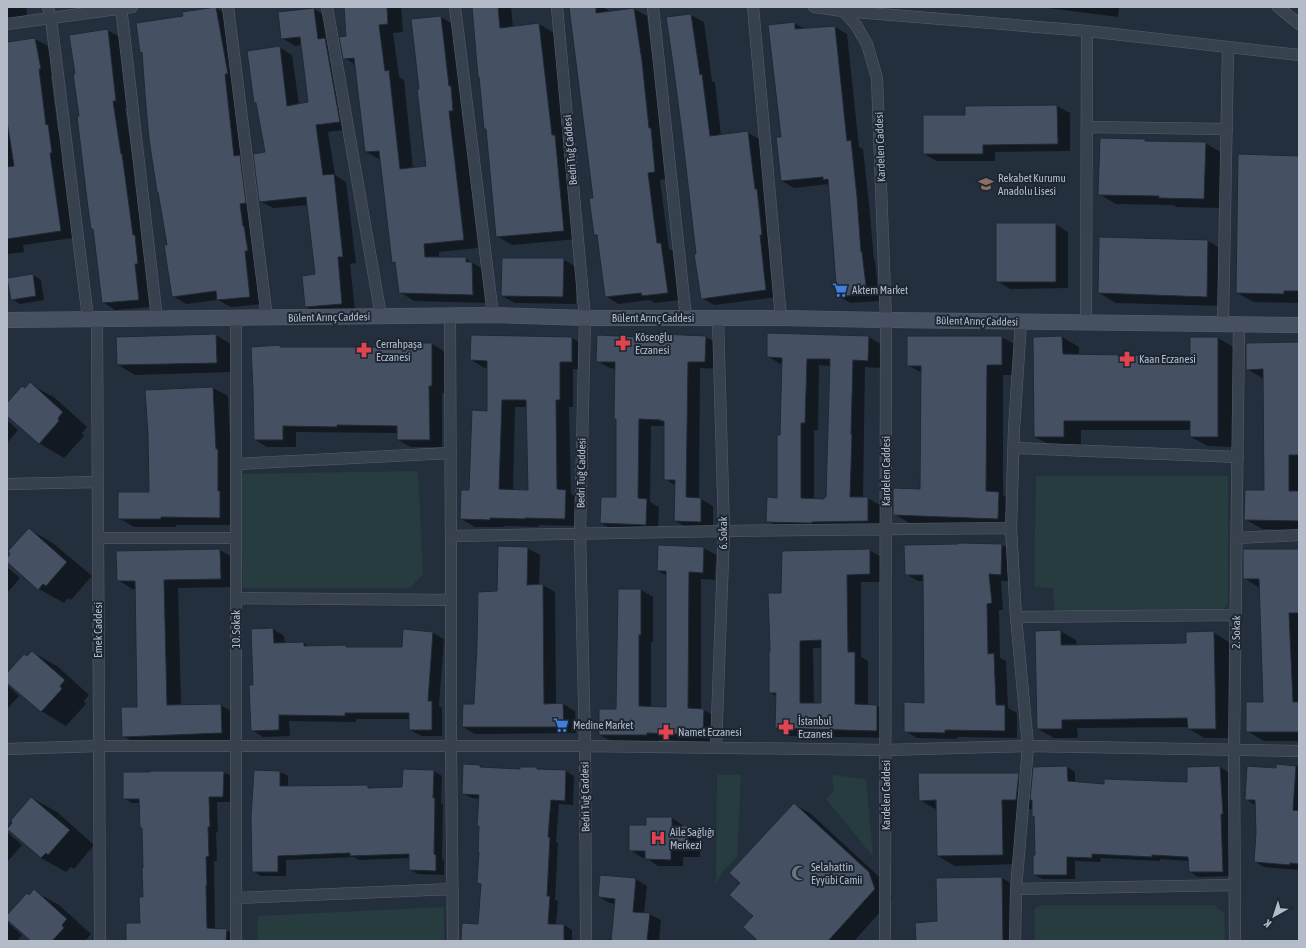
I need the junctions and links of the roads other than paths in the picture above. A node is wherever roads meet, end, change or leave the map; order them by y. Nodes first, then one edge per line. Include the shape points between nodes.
1 (48, 7) edge
2 (125, 7) edge
3 (228, 7) edge
4 (326, 7) edge
5 (455, 7) edge
6 (557, 7) edge
7 (653, 7) edge
8 (754, 7) edge
9 (814, 7) edge
10 (1278, 7) edge
11 (844, 9) edge
12 (51, 19) junction
13 (7, 24) edge
14 (1299, 24) edge
15 (1087, 30) junction
16 (1228, 47) junction
17 (1299, 55) edge
18 (1087, 127) junction
19 (1226, 129) junction
20 (493, 315) junction
21 (381, 316) junction
22 (450, 316) junction
23 (236, 318) junction
24 (267, 318) junction
25 (585, 318) junction
26 (686, 318) junction
27 (781, 318) junction
28 (92, 319) junction
29 (158, 319) junction
30 (718, 319) junction
31 (7, 320) edge
32 (886, 320) junction
33 (1021, 322) junction
34 (1086, 322) junction
35 (1223, 324) junction
36 (1239, 324) junction
37 (1299, 325) edge
38 (1014, 448) junction
39 (451, 453) junction
40 (1238, 457) junction
41 (236, 464) junction
42 (97, 482) junction
43 (7, 484) edge
44 (1011, 528) junction
45 (886, 529) junction
46 (724, 531) junction
47 (580, 534) junction
48 (1299, 535) edge
49 (451, 536) junction
50 (98, 538) junction
51 (236, 538) junction
52 (1237, 538) junction
53 (236, 598) junction
54 (451, 600) junction
55 (1236, 615) junction
56 (1016, 617) junction
57 (99, 746) junction
58 (236, 746) junction
59 (451, 746) junction
60 (585, 746) junction
61 (1028, 746) junction
62 (716, 747) junction
63 (7, 749) edge
64 (886, 750) junction
65 (1234, 751) junction
66 (1299, 751) edge
67 (1235, 885) junction
68 (453, 889) junction
69 (1016, 890) junction
70 (236, 898) junction
71 (100, 941) edge
72 (236, 941) edge
73 (454, 941) edge
74 (586, 941) edge
75 (885, 941) edge
76 (1015, 941) edge
77 (1235, 941) edge

1 - 12 street, Emek Caddesi
2 - 12 street
2 - 29 street
3 - 24 street
4 - 21 street
5 - 20 street
6 - 25 street, Bedri Tuğ Caddesi
7 - 26 street
8 - 27 street
9 - 11 street
10 - 14 street
11 - 15 street
11 - 32 street, Kardelen Caddesi via 867,44 878,78
12 - 13 street
12 - 28 street, Emek Caddesi
15 - 16 street
15 - 18 street
16 - 17 street
16 - 19 street
18 - 19 street
18 - 34 street
19 - 35 street
20 - 22 street, Bülent Arınç Caddesi
20 - 25 street, Bülent Arınç Caddesi
21 - 22 street, Bülent Arınç Caddesi
21 - 24 street, Bülent Arınç Caddesi
22 - 39 street
23 - 24 street, Bülent Arınç Caddesi
23 - 29 street, Bülent Arınç Caddesi
23 - 41 street, 10. Sokak
25 - 26 street, Bülent Arınç Caddesi
25 - 47 street, Bedri Tuğ Caddesi
26 - 30 street, Bülent Arınç Caddesi
27 - 30 street, Bülent Arınç Caddesi
27 - 32 street, Bülent Arınç Caddesi
28 - 29 street, Bülent Arınç Caddesi
28 - 31 street, Bülent Arınç Caddesi
28 - 42 street, Emek Caddesi
30 - 46 street, 6. Sokak
32 - 33 street, Bülent Arınç Caddesi
32 - 45 street, Kardelen Caddesi
33 - 34 street, Bülent Arınç Caddesi
33 - 38 street
34 - 35 street, Bülent Arınç Caddesi
35 - 36 street, Bülent Arınç Caddesi
36 - 37 street, Bülent Arınç Caddesi
36 - 40 street, 2. Sokak
38 - 40 street
38 - 44 street
39 - 41 street
39 - 49 street
40 - 52 street, 2. Sokak
41 - 51 street, 10. Sokak
42 - 43 street
42 - 50 street, Emek Caddesi
44 - 45 street
44 - 56 street
45 - 46 street
45 - 64 street, Kardelen Caddesi
46 - 47 street
46 - 62 street, 6. Sokak
47 - 49 street
47 - 60 street, Bedri Tuğ Caddesi
48 - 52 street
49 - 54 street
50 - 51 street
50 - 57 street, Emek Caddesi
51 - 53 street, 10. Sokak
52 - 55 street, 2. Sokak
53 - 54 street
53 - 58 street, 10. Sokak
54 - 59 street
55 - 56 street
55 - 65 street, 2. Sokak
56 - 61 street
57 - 58 street
57 - 63 street
57 - 71 street, Emek Caddesi
58 - 59 street
58 - 70 street, 10. Sokak
59 - 60 street
59 - 68 street
60 - 62 street
60 - 74 street, Bedri Tuğ Caddesi
61 - 64 street
61 - 65 street
61 - 69 street
62 - 64 street
64 - 75 street, Kardelen Caddesi
65 - 66 street
65 - 67 street, 2. Sokak
67 - 69 street
67 - 77 street, 2. Sokak
68 - 70 street
68 - 73 street
69 - 76 street
70 - 72 street, 10. Sokak

